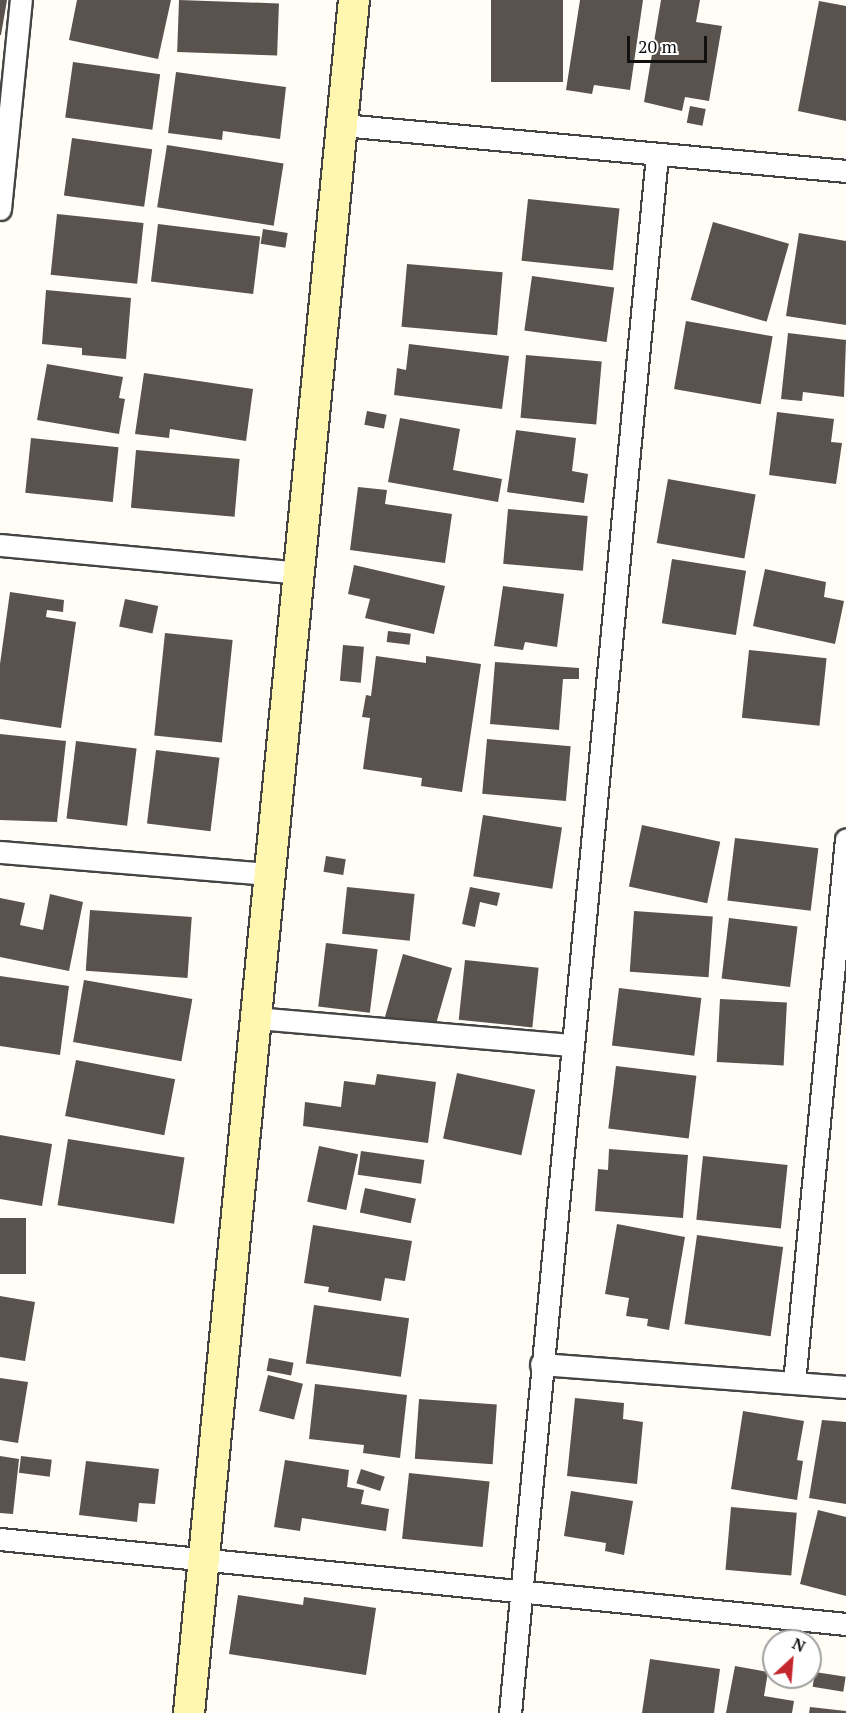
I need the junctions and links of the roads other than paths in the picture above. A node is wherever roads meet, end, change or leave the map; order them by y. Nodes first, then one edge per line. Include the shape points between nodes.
1 (21, 0) edge
2 (354, 0) edge
3 (342, 125) junction
4 (657, 154) junction
5 (846, 171) edge
6 (0, 209) edge
7 (0, 545) edge
8 (299, 573) junction
9 (846, 839) edge
10 (0, 852) edge
11 (270, 874) junction
12 (841, 936) edge
13 (256, 1018) junction
14 (572, 1045) junction
15 (541, 1364) junction
16 (794, 1383) junction
17 (846, 1387) edge
18 (0, 1539) edge
19 (204, 1561) junction
20 (519, 1592) junction
21 (846, 1624) edge
22 (189, 1713) edge
23 (510, 1713) edge

1 - 6 street
2 - 3 street
3 - 4 street
3 - 8 street
4 - 5 street
4 - 14 street
7 - 8 street
8 - 11 street
9 - 12 street
10 - 11 street
11 - 13 street
12 - 16 street
13 - 14 street
13 - 19 street
14 - 15 street
15 - 16 street
15 - 20 street
16 - 17 street
18 - 19 street
19 - 20 street
19 - 22 street
20 - 21 street
20 - 23 street

